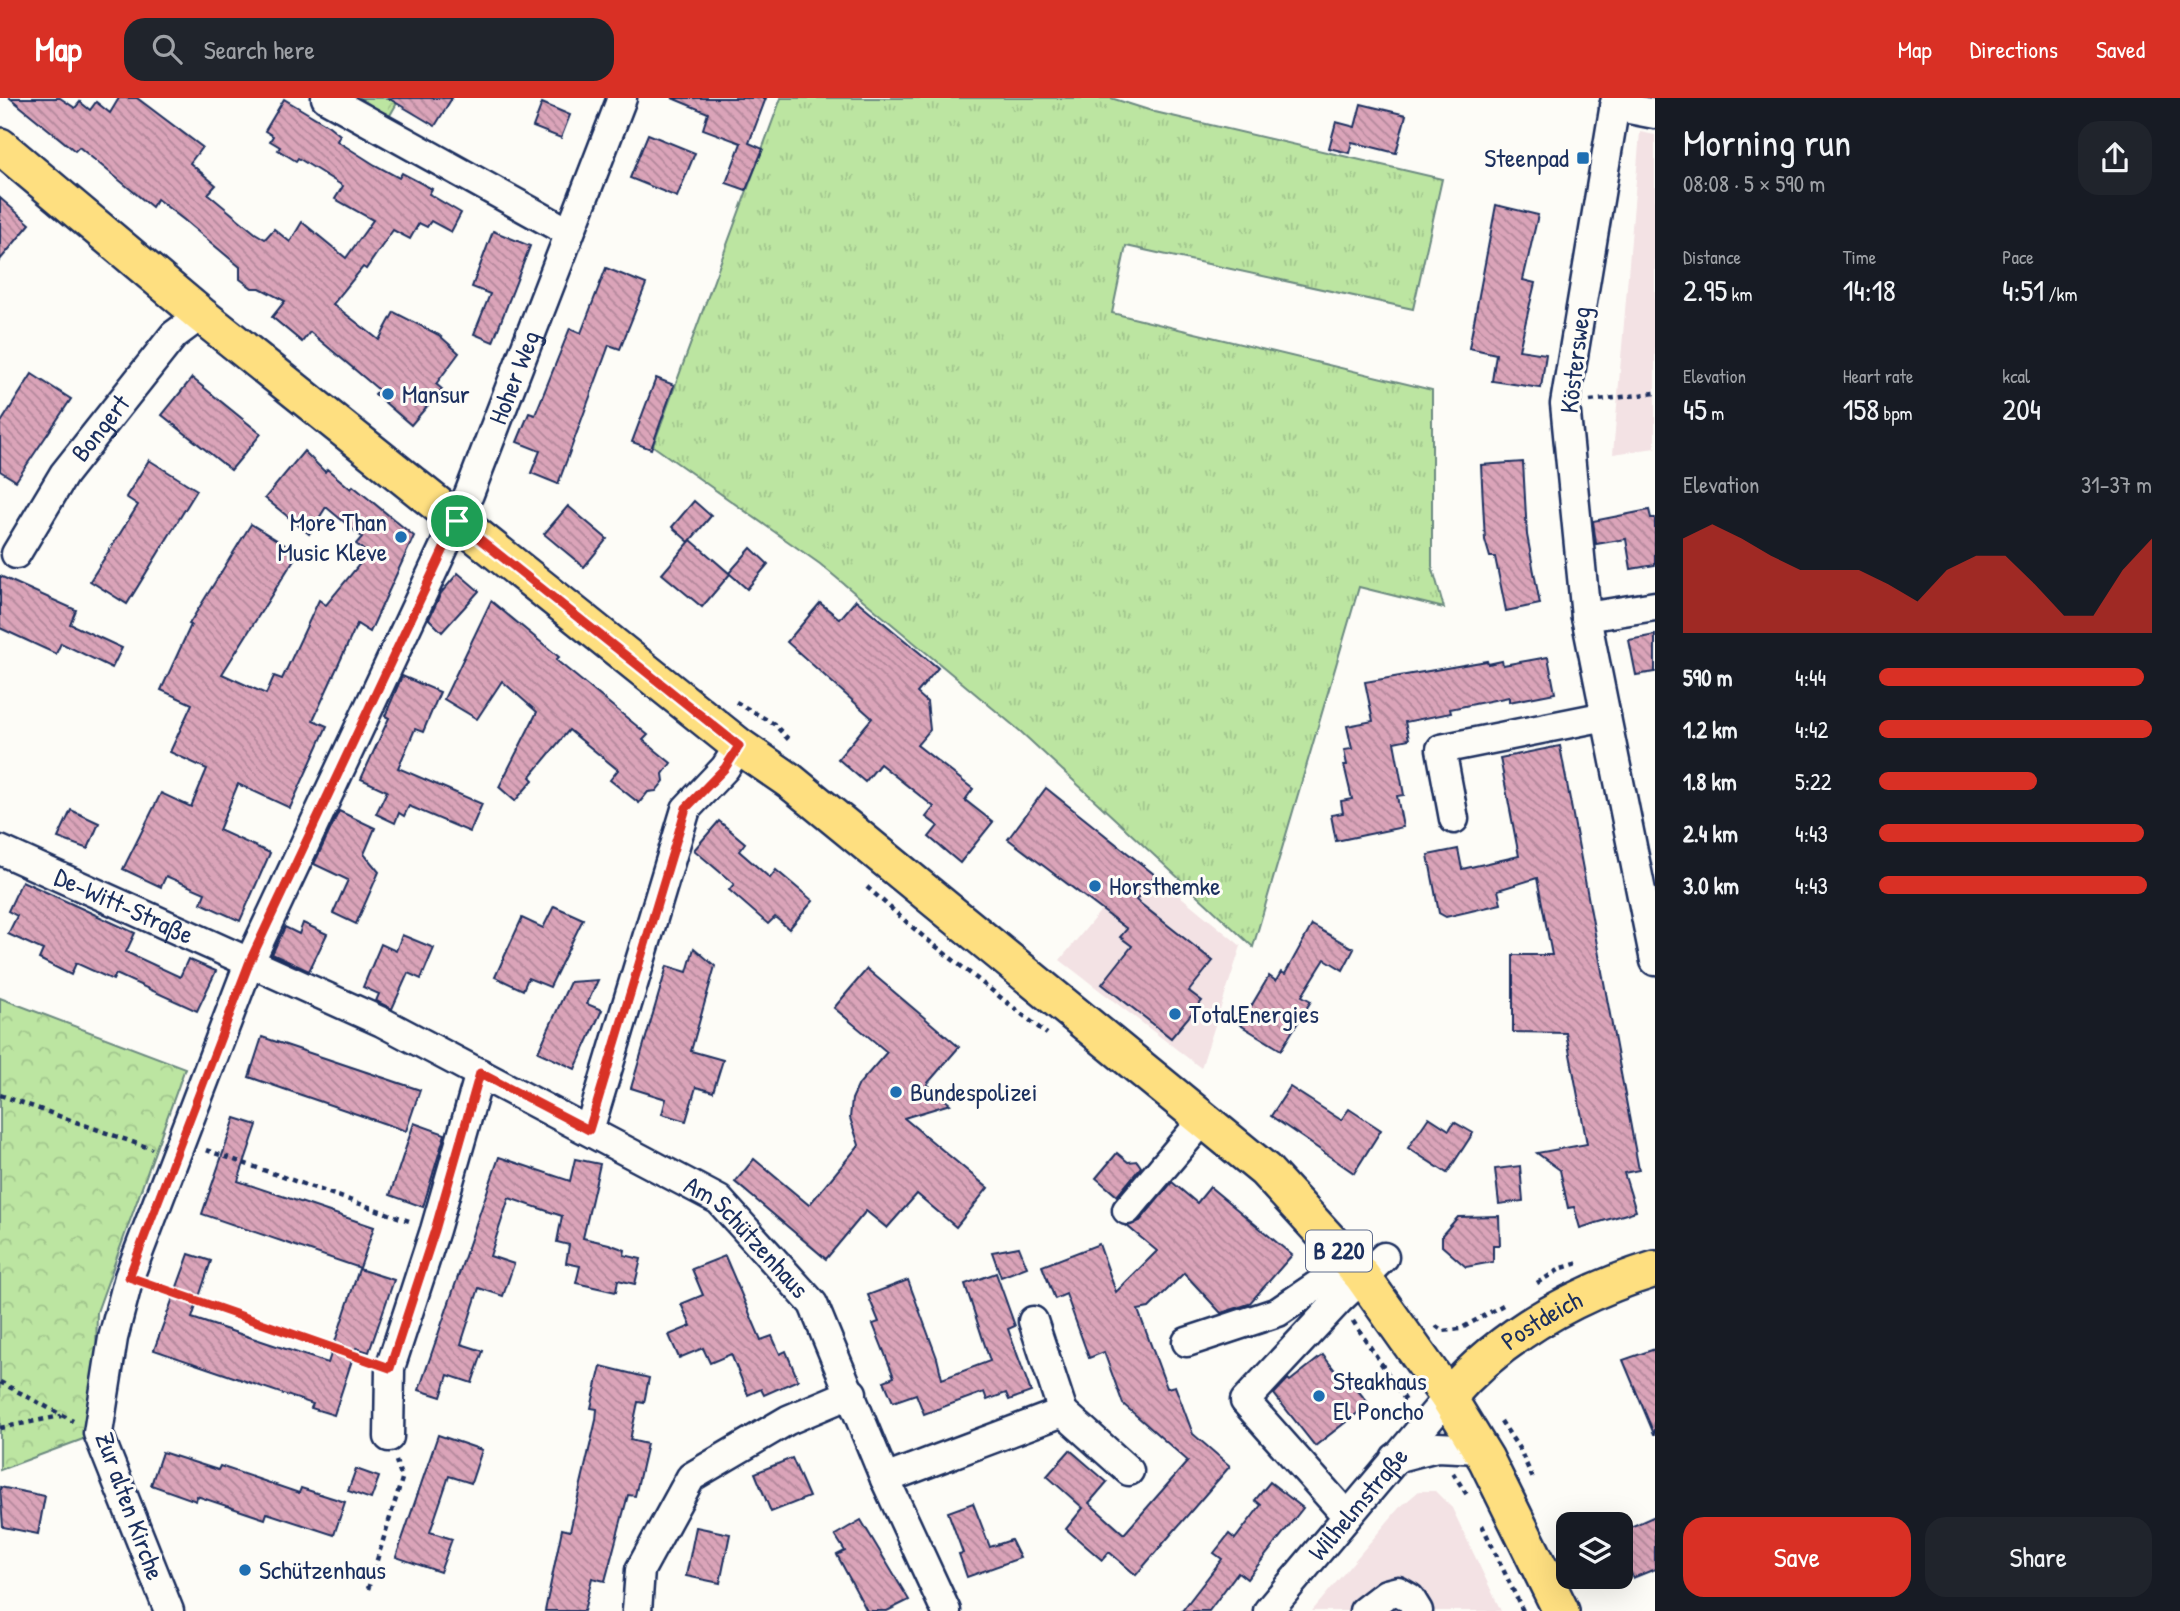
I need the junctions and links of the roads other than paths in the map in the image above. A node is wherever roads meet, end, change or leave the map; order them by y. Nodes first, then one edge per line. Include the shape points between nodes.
1 (326, 98) edge
2 (622, 98) edge
3 (1615, 102) edge
4 (1655, 114) edge
5 (0, 146) edge
6 (568, 232) junction
7 (201, 315) junction
8 (457, 521) junction
9 (16, 554) dead end
10 (1655, 606) edge
11 (1587, 617) junction
12 (1606, 716) junction
13 (739, 746) junction
14 (1454, 819) dead end
15 (0, 850) edge
16 (1651, 912) edge
17 (250, 961) junction
18 (1655, 961) edge
19 (480, 1073) junction
20 (1203, 1120) junction
21 (589, 1130) junction
22 (1127, 1210) dead end
23 (1365, 1265) junction
24 (1655, 1269) edge
25 (1033, 1321) dead end
26 (1187, 1342) dead end
27 (852, 1393) junction
28 (1448, 1397) junction
29 (1063, 1412) junction
30 (1430, 1436) junction
31 (389, 1437) road end
32 (1480, 1449) junction
33 (1129, 1471) dead end
34 (885, 1479) junction
35 (1346, 1515) junction
36 (169, 1611) edge
37 (637, 1611) edge
38 (946, 1611) edge
39 (1268, 1611) edge
40 (1364, 1611) edge
41 (1418, 1611) edge
42 (1561, 1611) edge

1 - 6 street
2 - 6 street, Hoher Weg
3 - 4 street, Köstersweg
3 - 11 street, Köstersweg via 1565,404
5 - 7 main road, B 220
6 - 8 street, Hoher Weg
7 - 8 main road, B 220
7 - 9 street, Bongert via 174,335 64,474
8 - 13 main road, B 220
8 - 17 street, Zur alten Kirche
10 - 11 street
11 - 12 street, Köstersweg
12 - 14 street via 1441,748
12 - 16 street, Köstersweg
13 - 20 main road, B 220 via 790,781
13 - 21 street via 725,768 686,808
15 - 17 street, De-Witt-Straße
16 - 18 street, Köstersweg
17 - 19 street, Am Schützenhaus via 382,1021
17 - 36 street, Zur alten Kirche via 129,1277 113,1338 98,1433
19 - 21 street, Am Schützenhaus
19 - 31 street via 390,1368
20 - 22 street
20 - 23 main road, B 220 via 1265,1170
21 - 27 street, Am Schützenhaus via 719,1200 813,1304
23 - 26 street via 1278,1312
23 - 28 main road, B 220
23 - 35 street via 1245,1401
24 - 28 main road, Postdeich via 1615,1281 1555,1309 1511,1338
25 - 29 street
27 - 34 street, Am Schützenhaus
27 - 37 street via 788,1420 691,1477 640,1570
28 - 30 street, Wilhelmstraße
28 - 32 main road, B 220
29 - 33 street
29 - 34 street
30 - 32 street
30 - 35 street, Wilhelmstraße via 1395,1458
32 - 42 main road, B 220
34 - 38 street, Am Schützenhaus
35 - 39 street, Wilhelmstraße
40 - 41 street via 1398,1591 1410,1598

